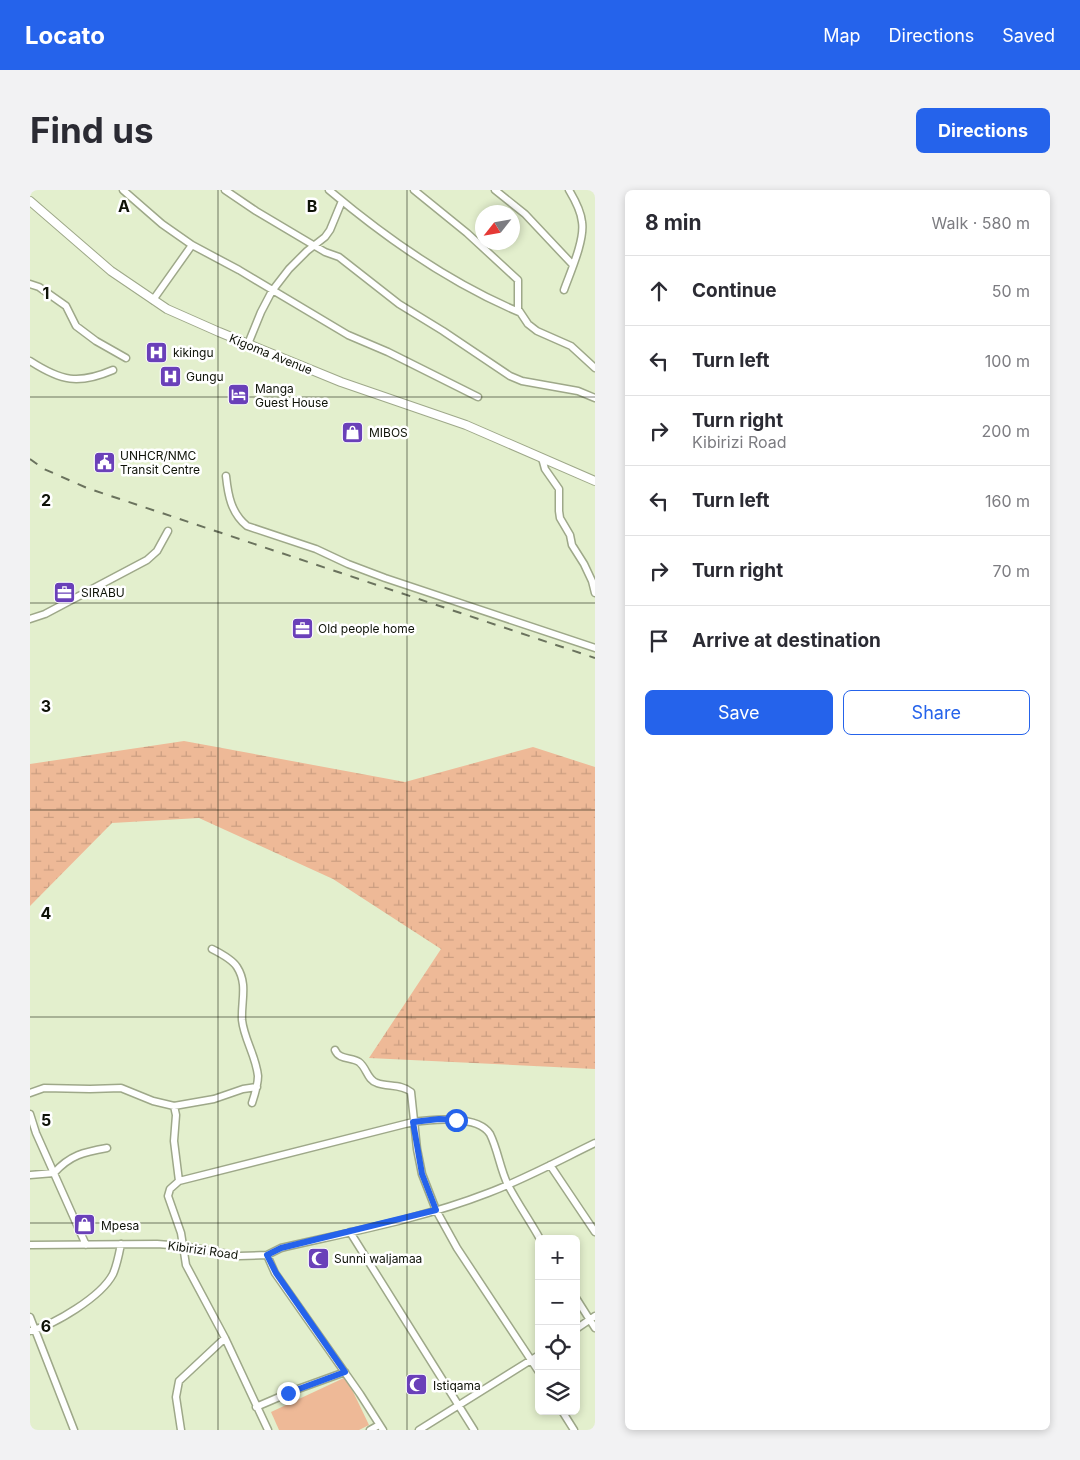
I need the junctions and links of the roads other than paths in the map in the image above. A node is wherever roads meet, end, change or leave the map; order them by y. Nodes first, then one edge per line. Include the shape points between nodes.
1 (123, 190) edge
2 (225, 190) edge
3 (329, 190) edge
4 (414, 190) edge
5 (495, 190) edge
6 (569, 190) edge
7 (30, 201) edge
8 (342, 201) junction
9 (192, 245) junction
10 (314, 245) junction
11 (573, 265) junction
12 (30, 284) edge
13 (564, 290) dead end
14 (272, 291) junction
15 (153, 300) junction
16 (519, 312) junction
17 (248, 344) junction
18 (126, 358) dead end
19 (30, 361) edge
20 (595, 368) edge
21 (113, 370) dead end
22 (478, 397) dead end
23 (595, 398) edge
24 (542, 458) junction
25 (226, 476) dead end
26 (595, 481) edge
27 (168, 530) dead end
28 (595, 592) edge
29 (30, 619) edge
30 (595, 648) edge
31 (212, 949) dead end
32 (334, 1050) dead end
33 (257, 1087) junction
34 (30, 1093) edge
35 (252, 1103) dead end
36 (174, 1106) junction
37 (30, 1114) edge
38 (413, 1122) junction
39 (595, 1143) edge
40 (107, 1148) dead end
41 (550, 1165) junction
42 (54, 1173) junction
43 (30, 1175) edge
44 (180, 1181) junction
45 (508, 1185) junction
46 (436, 1210) junction
47 (350, 1232) junction
48 (595, 1232) edge
49 (538, 1235) edge
50 (121, 1244) junction
51 (30, 1245) edge
52 (86, 1245) junction
53 (184, 1246) junction
54 (267, 1255) junction
55 (580, 1303) edge
56 (30, 1317) edge
57 (592, 1318) edge
58 (580, 1326) edge
59 (595, 1328) edge
60 (32, 1331) edge
61 (226, 1338) junction
62 (535, 1358) edge
63 (532, 1360) junction
64 (538, 1370) edge
65 (345, 1372) junction
66 (459, 1405) junction
67 (256, 1407) junction
68 (565, 1415) edge
69 (381, 1428) edge
70 (74, 1430) edge
71 (180, 1430) edge
72 (268, 1430) edge
73 (370, 1430) edge
74 (420, 1430) edge
75 (474, 1430) edge
76 (574, 1430) edge

1 - 9 street
2 - 10 street
3 - 8 street
4 - 16 street via 518,280
5 - 11 street via 524,214
6 - 11 street via 583,224
7 - 15 main road, Kigoma Avenue via 111,271
8 - 10 street via 330,230
8 - 16 street via 383,234 468,289
9 - 14 street
9 - 15 street
10 - 14 street
10 - 23 street via 339,257 399,304 510,376 578,391
11 - 13 street
12 - 18 street via 66,306 74,324 82,331
14 - 17 street
14 - 22 street via 348,335
15 - 17 main road, Kigoma Avenue
16 - 20 street via 537,331 571,346
17 - 24 main road, Kigoma Avenue via 341,382 466,425
19 - 21 street via 65,379 93,377
24 - 26 main road, Kigoma Avenue
24 - 28 street via 545,469 559,488 560,518
25 - 30 street via 231,504 247,526 316,549 378,575
27 - 29 street via 157,551 147,560
31 - 33 street via 231,960 241,975 244,987 242,1018 255,1062
32 - 38 street via 339,1056 359,1062 371,1080 408,1089 412,1095
33 - 35 street
33 - 36 street
34 - 36 street via 44,1088 121,1088
36 - 44 street via 174,1141
37 - 42 street
38 - 44 street
38 - 45 street via 439,1119 479,1124 490,1135
38 - 46 street via 422,1174
39 - 41 street, Kibirizi Road
40 - 42 street via 73,1157 63,1162
41 - 45 street, Kibirizi Road
41 - 48 street
42 - 43 street
42 - 52 street
44 - 53 street via 170,1188 168,1196
45 - 46 street, Kibirizi Road
45 - 49 street
46 - 47 street, Kibirizi Road
46 - 63 street via 457,1248
47 - 54 street, Kibirizi Road via 281,1248
47 - 66 street
50 - 52 street, Kibirizi Road
50 - 53 street, Kibirizi Road
50 - 60 street via 112,1277 95,1295 72,1313
51 - 52 street, Kibirizi Road
53 - 54 street, Kibirizi Road via 234,1256
53 - 61 street via 186,1265
54 - 65 street
55 - 57 street
56 - 60 street
57 - 58 street
57 - 59 street
60 - 70 street
61 - 67 street
61 - 71 street via 179,1381 176,1397
62 - 63 street
63 - 64 street
63 - 66 street
65 - 67 street
65 - 69 street
66 - 74 street
66 - 75 street
67 - 72 street
68 - 76 street
69 - 73 street

